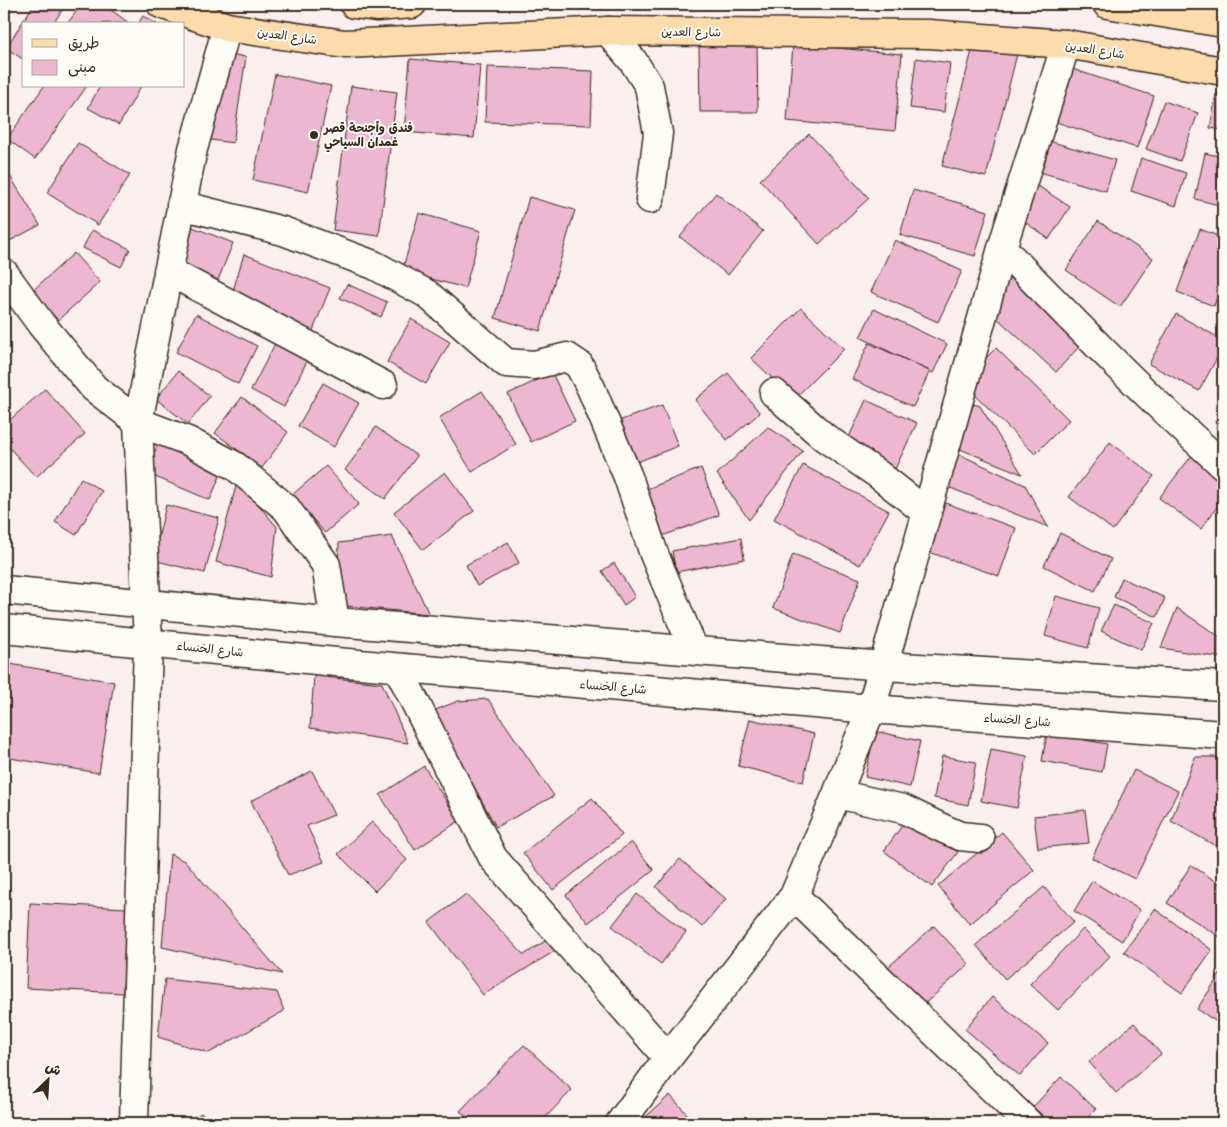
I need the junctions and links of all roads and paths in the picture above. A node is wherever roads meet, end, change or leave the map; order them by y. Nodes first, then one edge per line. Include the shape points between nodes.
1 (161, 4) edge
2 (354, 4) edge
3 (412, 4) edge
4 (1107, 4) edge
5 (1223, 23) edge
6 (227, 27) junction
7 (608, 31) junction
8 (1066, 44) junction
9 (1223, 71) edge
10 (650, 199) dead end
11 (182, 205) junction
12 (1002, 248) junction
13 (168, 271) junction
14 (4, 273) edge
15 (383, 385) dead end
16 (774, 394) dead end
17 (138, 422) junction
18 (1223, 465) edge
19 (927, 513) junction
20 (4, 590) edge
21 (146, 605) junction
22 (334, 622) junction
23 (4, 629) edge
24 (148, 643) junction
25 (694, 650) junction
26 (884, 666) junction
27 (398, 668) junction
28 (1223, 686) edge
29 (871, 709) junction
30 (1223, 735) edge
31 (837, 794) junction
32 (980, 838) dead end
33 (794, 896) junction
34 (668, 1058) junction
35 (134, 1123) edge
36 (620, 1123) edge
37 (1028, 1123) edge

1 - 6 main road, شارع العدين
2 - 3 main road via 376,7
4 - 5 main road
6 - 7 main road, شارع العدين via 345,44
6 - 11 street via 193,149
7 - 8 main road, شارع العدين via 929,34
7 - 10 street via 634,61 649,86 658,133
8 - 9 main road, شارع العدين
8 - 12 street
11 - 13 street
11 - 25 street via 283,231 374,265 427,294 506,364 534,366 566,357 579,365 628,477 654,554
12 - 18 street via 1102,351
12 - 19 street
13 - 15 street
13 - 17 street
14 - 17 street via 94,388
16 - 19 street via 824,437
17 - 21 street
17 - 22 street via 188,441 235,466 286,508 326,565
19 - 26 street
20 - 21 street
21 - 22 street
21 - 24 street
22 - 25 street
23 - 24 street, شارع الخنساء
24 - 27 street, شارع الخنساء
24 - 35 street
25 - 26 street
26 - 28 street
26 - 29 street
27 - 29 street, شارع الخنساء
27 - 34 street via 493,858
29 - 30 street, شارع الخنساء
29 - 31 street
31 - 32 street via 903,808 944,830
31 - 33 street
33 - 34 street
33 - 37 street
34 - 36 street

